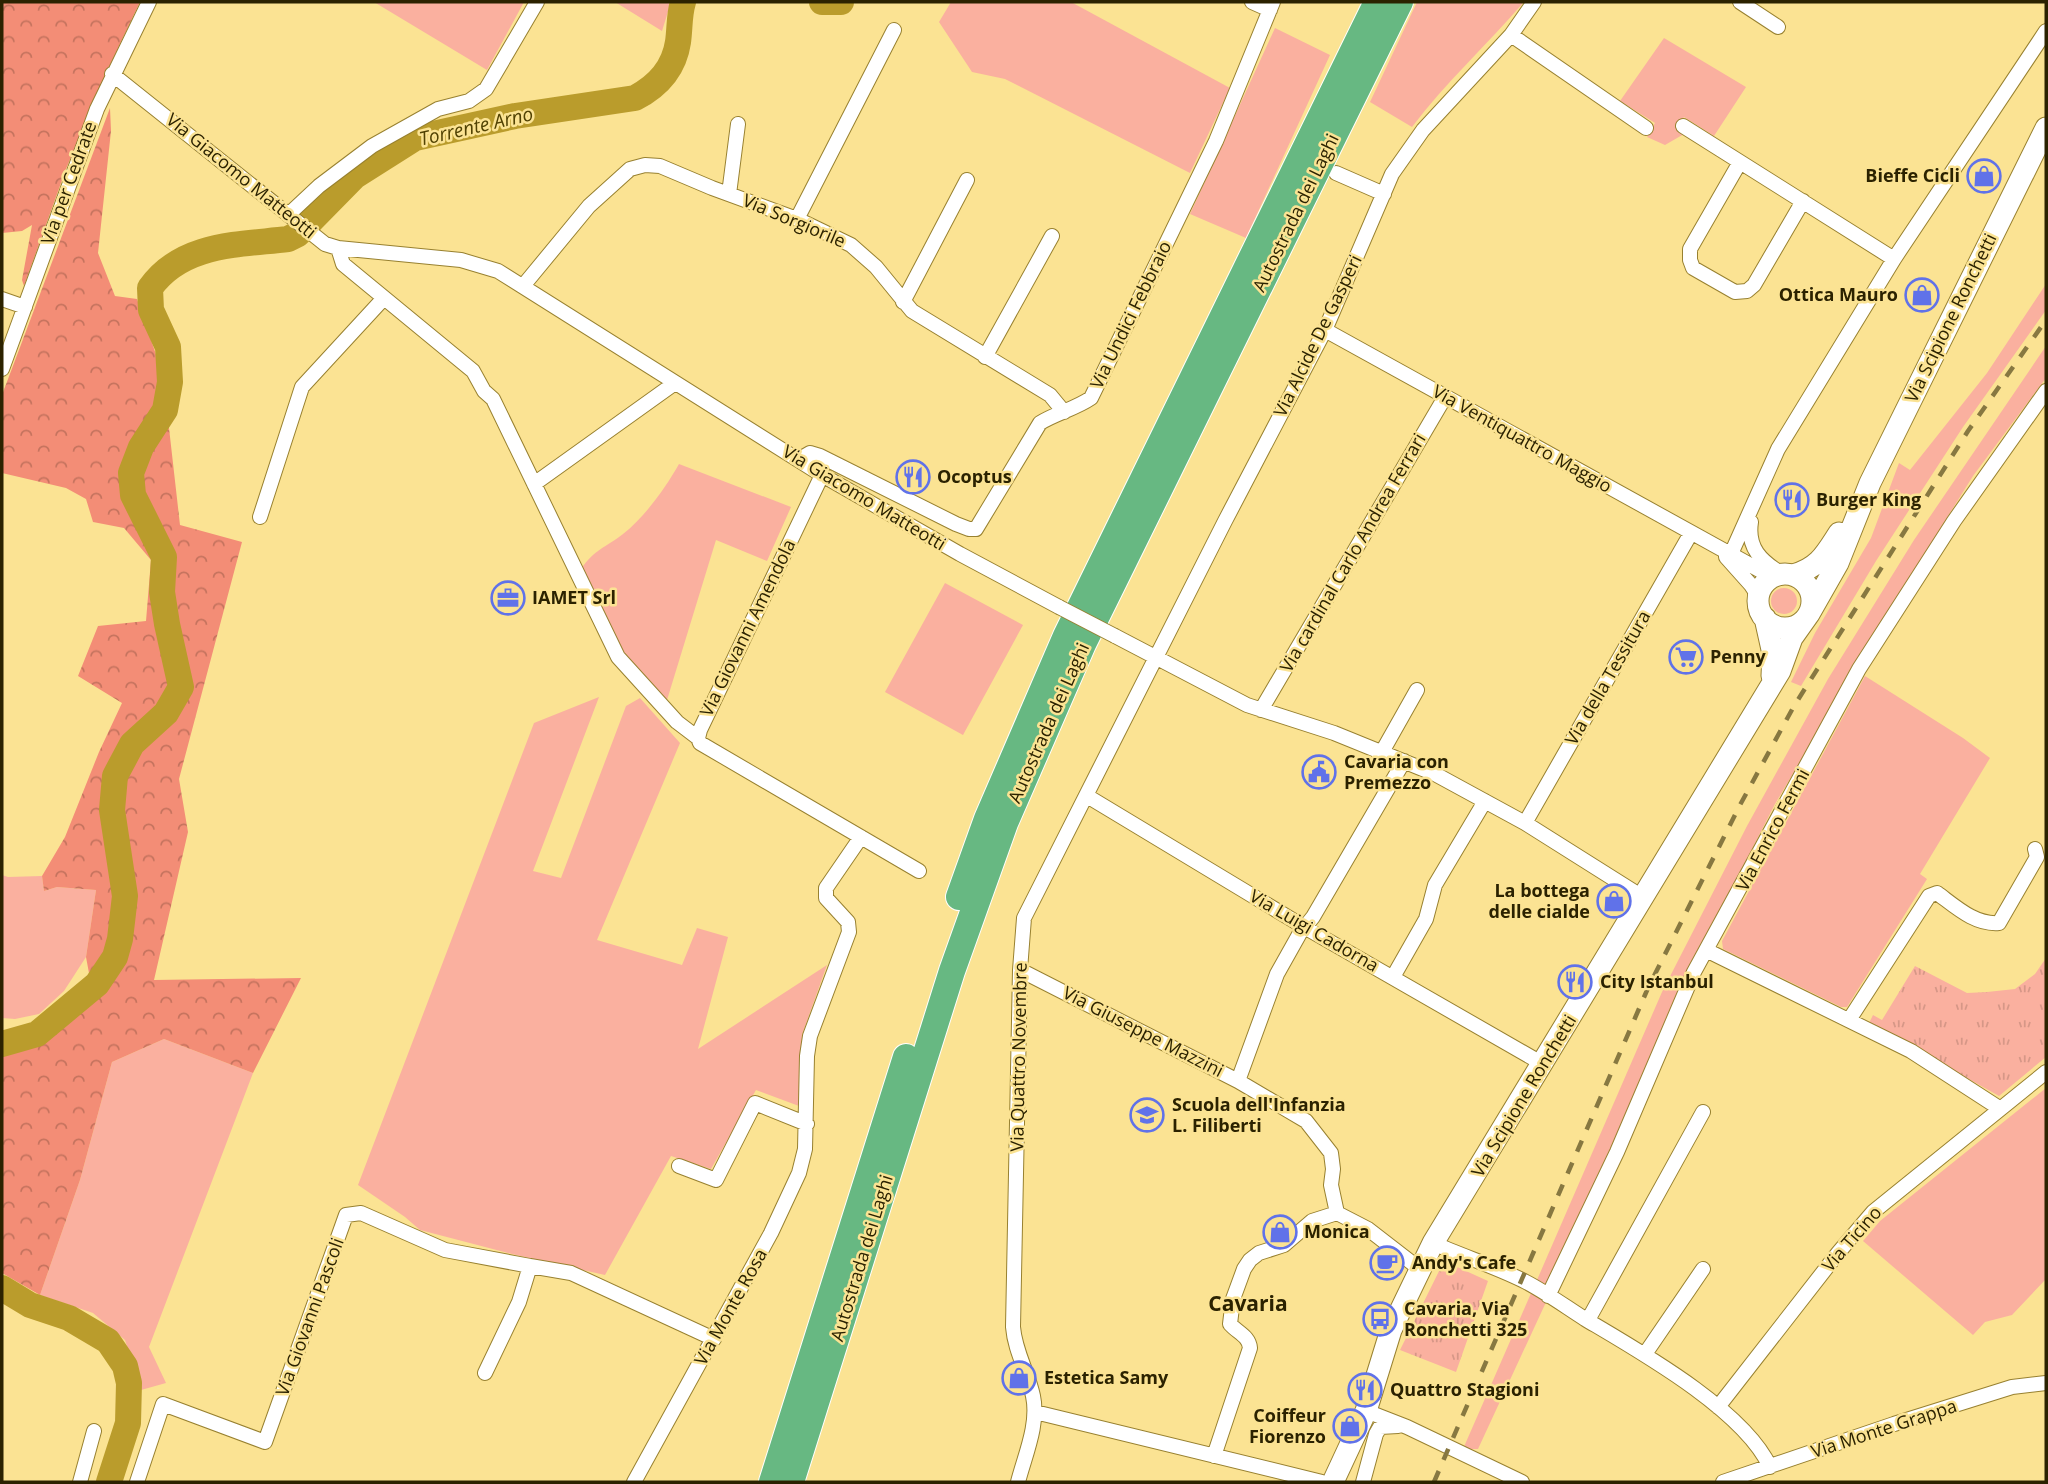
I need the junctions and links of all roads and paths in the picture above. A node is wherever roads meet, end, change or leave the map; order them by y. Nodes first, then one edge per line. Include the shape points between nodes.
1 (149, 2) edge
2 (537, 2) edge
3 (1252, 2) edge
4 (1377, 2) edge
5 (1400, 2) edge
6 (1534, 2) edge
7 (1740, 2) edge
8 (1272, 6) edge
9 (1778, 27) dead end
10 (894, 30) dead end
11 (2046, 31) edge
12 (1511, 34) junction
13 (112, 74) junction
14 (738, 124) dead end
15 (1683, 127) dead end
16 (1646, 128) dead end
17 (2046, 128) edge
18 (1740, 162) junction
19 (1336, 173) dead end
20 (967, 180) dead end
21 (729, 194) junction
22 (1384, 194) junction
23 (1803, 201) junction
24 (291, 217) junction
25 (797, 219) junction
26 (1052, 236) dead end
27 (338, 248) junction
28 (1894, 259) junction
29 (523, 286) junction
30 (384, 298) junction
31 (2, 299) edge
32 (903, 302) junction
33 (25, 307) junction
34 (1325, 330) junction
35 (985, 357) junction
36 (2, 369) edge
37 (675, 383) junction
38 (2046, 391) edge
39 (1445, 397) junction
40 (1064, 412) junction
41 (798, 460) junction
42 (822, 475) junction
43 (534, 484) junction
44 (1754, 506) junction
45 (1858, 509) junction
46 (260, 517) dead end
47 (1691, 533) junction
48 (1724, 551) junction
49 (1782, 575) junction
50 (1759, 597) junction
51 (1809, 614) junction
52 (1765, 618) junction
53 (1156, 658) junction
54 (1768, 688) junction
55 (1417, 690) dead end
56 (1261, 710) junction
57 (698, 738) junction
58 (1382, 752) junction
59 (1404, 761) junction
60 (1087, 796) junction
61 (1485, 801) junction
62 (1525, 823) junction
63 (861, 837) junction
64 (2035, 849) dead end
65 (919, 871) dead end
66 (1644, 898) junction
67 (1306, 928) junction
68 (1708, 951) junction
69 (1020, 970) junction
70 (1393, 977) junction
71 (1849, 1020) junction
72 (1543, 1064) junction
73 (2046, 1073) edge
74 (1238, 1081) junction
75 (1999, 1108) junction
76 (1703, 1112) dead end
77 (807, 1124) junction
78 (679, 1166) dead end
79 (1337, 1213) junction
80 (1433, 1243) junction
81 (530, 1266) junction
82 (1703, 1269) dead end
83 (1421, 1270) junction
84 (1548, 1296) junction
85 (1588, 1320) junction
86 (714, 1339) junction
87 (1645, 1354) junction
88 (485, 1373) dead end
89 (2046, 1383) edge
90 (1718, 1407) junction
91 (1366, 1411) junction
92 (1035, 1412) junction
93 (1406, 1427) junction
94 (94, 1431) dead end
95 (1214, 1456) junction
96 (1770, 1467) junction
97 (80, 1482) edge
98 (138, 1482) edge
99 (634, 1482) edge
100 (772, 1482) edge
101 (791, 1482) edge
102 (1017, 1482) edge
103 (1322, 1482) edge
104 (1333, 1482) edge
105 (1363, 1482) edge
106 (1522, 1482) edge
107 (1723, 1482) edge

1 - 13 street, Via per Cedrate
2 - 24 street via 486,89 469,101 438,109 372,146 319,186
3 - 8 street
4 - 100 highway, Autostrada dei Laghi via 1066,636 987,819 936,962
5 - 101 highway, Autostrada dei Laghi via 1083,644 1005,823 951,971
6 - 12 street, Via Alcide De Gasperi
7 - 9 street
8 - 40 street, Via Undici Febbraio via 1216,141 1091,398
10 - 25 street
11 - 28 street
12 - 16 street
12 - 22 street, Via Alcide De Gasperi via 1415,141
13 - 24 street, Via Giacomo Matteotti
13 - 33 street, Via per Cedrate
14 - 21 street
15 - 18 street
17 - 45 main road, Via Scipione Ronchetti
18 - 23 street
18 - 23 street via 1690,249 1693,268 1735,292 1747,291
19 - 22 street
20 - 32 street
21 - 25 street, Via Sorgiorile
21 - 29 street, Via Sorgiorile via 660,166 630,169 589,206
22 - 34 street, Via Alcide De Gasperi
23 - 28 street
24 - 27 street, Via Giacomo Matteotti via 315,238
25 - 32 street, Via Sorgiorile via 851,245 876,267
26 - 35 street
27 - 29 street, Via Giacomo Matteotti via 461,260 498,271
27 - 30 street via 343,264
28 - 44 street via 1778,449
29 - 37 street, Via Giacomo Matteotti
30 - 43 street via 472,371 501,412
30 - 46 street via 302,387
31 - 33 street
32 - 35 street, Via Sorgiorile
33 - 36 street, Via per Cedrate
34 - 39 street, Via Ventiquattro Maggio
34 - 53 street, Via Alcide De Gasperi
35 - 40 street, Via Sorgiorile via 1050,395
37 - 41 street, Via Giacomo Matteotti
37 - 43 street
38 - 68 street, Via Enrico Fermi via 1954,521 1859,669
39 - 47 street, Via Ventiquattro Maggio
39 - 56 street, Via cardinal Carlo Andrea Ferrari
40 - 41 street, Via Undici Febbraio via 1040,423 976,528 956,524 820,456 810,453
41 - 42 street, Via Giacomo Matteotti
42 - 53 street, Via Giacomo Matteotti, bridge
42 - 57 street, Via Giovanni Amendola
43 - 57 street via 618,657 677,722
44 - 48 street
44 - 49 street via 1750,532 1755,552
45 - 49 main road, Via Scipione Ronchetti via 1821,561
45 - 51 main road, Via Scipione Ronchetti via 1846,547
47 - 48 street, Via Ventiquattro Maggio
47 - 62 street, Via della Tessitura
48 - 49 street, Via Ventiquattro Maggio
48 - 50 street, Via Ventiquattro Maggio
49 - 50 main road via 1763,584
49 - 51 main road via 1804,581 1813,602
50 - 52 main road
51 - 52 main road via 1788,627 1775,626
51 - 54 main road, Via Scipione Ronchetti
52 - 54 main road, Via Scipione Ronchetti via 1773,661
53 - 56 street, Via Giacomo Matteotti
53 - 60 street, Via Quattro Novembre
54 - 66 main road, Via Scipione Ronchetti
55 - 58 street
56 - 58 street, Via Giacomo Matteotti
57 - 63 street, Via Giovanni Amendola
58 - 59 street, Via Giacomo Matteotti
59 - 61 street, Via Giacomo Matteotti
59 - 67 street
60 - 67 street, Via Luigi Cadorna
60 - 69 street, Via Quattro Novembre via 1024,918
61 - 62 street, Via Giacomo Matteotti
61 - 70 street via 1435,886 1426,919
62 - 66 street, Via Giacomo Matteotti
63 - 65 street, Via Giovanni Amendola
63 - 77 street, Via Monte Rosa via 826,888 826,898 848,922 849,932 810,1036
64 - 71 street via 2037,857 1999,923 1986,924 1967,915 1937,893 1929,896
66 - 72 main road, Via Scipione Ronchetti
67 - 70 street, Via Luigi Cadorna
67 - 74 street via 1277,974
68 - 71 street
68 - 84 street, Via Enrico Fermi via 1688,985 1617,1152
69 - 74 street, Via Giuseppe Mazzini
69 - 92 street, Via Quattro Novembre via 1013,1326
70 - 72 street, Via Luigi Cadorna
71 - 75 street via 1911,1051
72 - 80 main road, Via Scipione Ronchetti
73 - 75 street, Via Ticino
74 - 79 street, Via Giuseppe Mazzini via 1306,1121 1327,1146 1333,1161 1331,1185
75 - 90 street, Via Ticino via 1873,1212
76 - 85 street
77 - 78 street via 755,1103 716,1180
77 - 86 street, Via Monte Rosa via 805,1149 790,1195
79 - 83 street via 1368,1229
79 - 95 street via 1312,1222 1284,1245 1250,1260 1233,1299 1230,1324 1245,1336 1250,1348
80 - 83 main road, Via Scipione Ronchetti
80 - 84 street
81 - 86 street, Via Giovanni Pascoli via 571,1273
81 - 88 street via 519,1302
81 - 98 street, Via Giovanni Pascoli via 446,1250 361,1213 346,1215 265,1442 163,1404
82 - 87 street
83 - 91 main road, Via Scipione Ronchetti via 1385,1345
84 - 85 street
85 - 87 street
86 - 99 street, Via Monte Rosa
87 - 90 street
89 - 96 street, Via Monte Grappa via 2012,1387
90 - 96 street via 1757,1444
91 - 93 street
91 - 104 main road, Via Scipione Ronchetti
92 - 95 street
92 - 102 street, Via Quattro Novembre
93 - 105 street via 1380,1427
93 - 106 street
94 - 97 street
95 - 103 street
96 - 107 street, Via Monte Grappa

